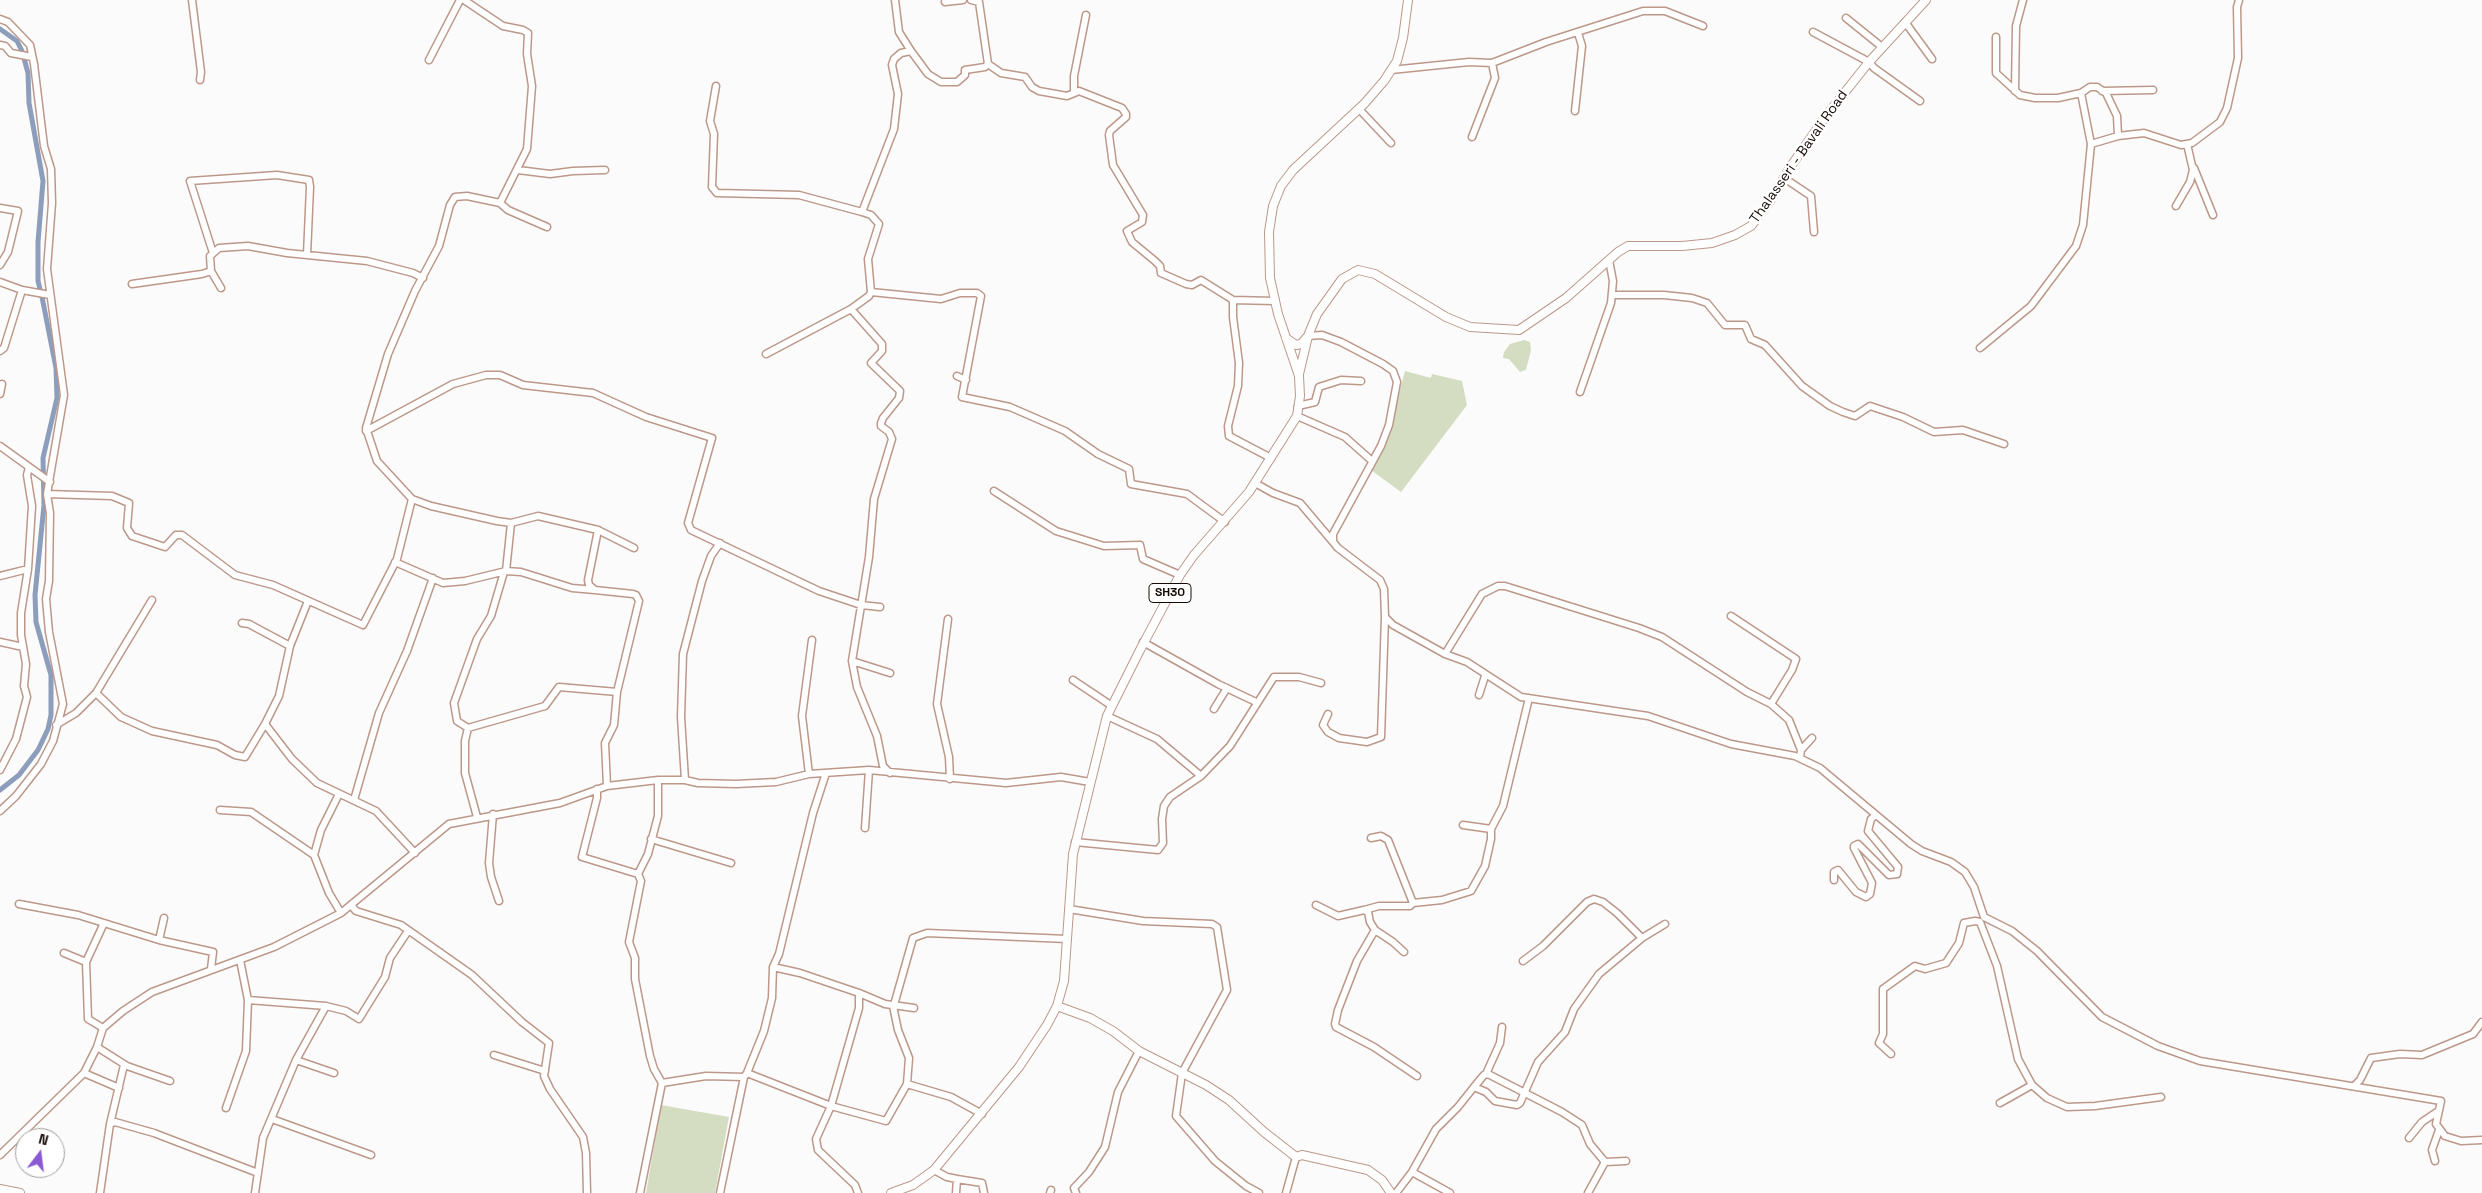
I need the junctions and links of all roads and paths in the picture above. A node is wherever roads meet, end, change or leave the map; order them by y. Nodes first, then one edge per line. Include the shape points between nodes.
1 (192, 0) edge
2 (460, 0) edge
3 (464, 0) edge
4 (894, 0) edge
5 (963, 0) edge
6 (971, 0) edge
7 (1408, 0) edge
8 (1926, 0) edge
9 (2023, 0) edge
10 (2239, 0) edge
11 (945, 2) dead end
12 (1086, 15) dead end
13 (1846, 18) dead end
14 (0, 19) edge
15 (1905, 22) junction
16 (1703, 26) dead end
17 (1578, 32) junction
18 (1813, 32) dead end
19 (1996, 37) dead end
20 (0, 45) edge
21 (1882, 47) junction
22 (911, 51) junction
23 (901, 53) junction
24 (32, 57) junction
25 (917, 59) junction
26 (1932, 59) dead end
27 (429, 60) dead end
28 (1868, 62) junction
29 (988, 64) junction
30 (1492, 64) junction
31 (1391, 70) junction
32 (200, 80) dead end
33 (716, 86) dead end
34 (2153, 90) dead end
35 (2015, 91) junction
36 (2102, 91) junction
37 (1074, 93) junction
38 (2081, 93) junction
39 (1920, 101) dead end
40 (1359, 109) junction
41 (1575, 111) dead end
42 (2118, 136) junction
43 (1472, 137) dead end
44 (1391, 143) dead end
45 (2091, 144) junction
46 (2187, 144) junction
47 (2193, 167) junction
48 (518, 170) junction
49 (605, 170) dead end
50 (1784, 178) junction
51 (500, 203) junction
52 (2176, 206) dead end
53 (0, 208) edge
54 (862, 212) junction
55 (2213, 215) dead end
56 (547, 227) dead end
57 (1814, 232) dead end
58 (213, 253) junction
59 (307, 256) junction
60 (1609, 260) junction
61 (0, 264) edge
62 (211, 271) junction
63 (423, 278) junction
64 (0, 282) edge
65 (132, 284) dead end
66 (221, 288) dead end
67 (22, 290) junction
68 (871, 292) junction
69 (50, 294) junction
70 (1612, 295) junction
71 (1233, 300) junction
72 (1275, 301) junction
73 (851, 309) junction
74 (1308, 336) junction
75 (1285, 337) junction
76 (1305, 348) junction
77 (1980, 348) dead end
78 (1289, 349) junction
79 (0, 351) edge
80 (766, 354) dead end
81 (957, 376) dead end
82 (1298, 376) junction
83 (966, 380) junction
84 (1361, 381) dead end
85 (2, 384) dead end
86 (1580, 392) dead end
87 (0, 394) edge
88 (1298, 406) junction
89 (1297, 416) junction
90 (366, 431) junction
91 (2004, 444) dead end
92 (0, 446) edge
93 (1271, 458) junction
94 (1372, 461) junction
95 (31, 468) junction
96 (50, 482) junction
97 (1254, 483) junction
98 (994, 490) dead end
99 (47, 494) junction
100 (412, 499) junction
101 (1225, 522) junction
102 (511, 523) junction
103 (598, 530) junction
104 (1333, 542) junction
105 (720, 543) junction
106 (634, 548) dead end
107 (396, 562) junction
108 (28, 569) junction
109 (505, 572) junction
110 (1180, 575) junction
111 (0, 576) edge
112 (433, 578) junction
113 (595, 590) junction
114 (152, 600) dead end
115 (308, 600) junction
116 (861, 605) junction
117 (880, 608) dead end
118 (1731, 616) dead end
119 (1385, 617) junction
120 (948, 618) dead end
121 (242, 622) dead end
122 (812, 640) dead end
123 (0, 642) edge
124 (1143, 642) junction
125 (290, 646) junction
126 (24, 647) junction
127 (1445, 654) junction
128 (852, 661) junction
129 (890, 673) dead end
130 (1485, 676) junction
131 (1072, 680) dead end
132 (1321, 683) dead end
133 (1227, 688) junction
134 (617, 692) junction
135 (96, 693) junction
136 (1479, 695) dead end
137 (1529, 698) junction
138 (1256, 702) junction
139 (1771, 704) junction
140 (1112, 706) junction
141 (1214, 710) dead end
142 (1328, 714) dead end
143 (1107, 716) junction
144 (264, 724) junction
145 (56, 725) junction
146 (468, 728) junction
147 (1812, 738) dead end
148 (1801, 750) junction
149 (1800, 758) junction
150 (0, 770) edge
151 (869, 770) junction
152 (809, 774) junction
153 (826, 774) junction
154 (890, 774) junction
155 (1201, 776) junction
156 (950, 779) junction
157 (658, 780) junction
158 (685, 780) junction
159 (1090, 782) junction
160 (607, 786) junction
161 (597, 789) junction
162 (339, 794) junction
163 (354, 800) junction
164 (220, 810) dead end
165 (0, 811) edge
166 (493, 814) junction
167 (1876, 815) junction
168 (477, 817) junction
169 (1463, 825) dead end
170 (865, 828) dead end
171 (1491, 829) junction
172 (1371, 838) dead end
173 (650, 839) junction
174 (1075, 842) junction
175 (415, 853) junction
176 (314, 855) junction
177 (731, 863) dead end
178 (638, 874) junction
179 (1834, 880) dead end
180 (499, 901) dead end
181 (1413, 903) junction
182 (19, 904) dead end
183 (351, 905) junction
184 (1316, 905) dead end
185 (1069, 908) junction
186 (1364, 910) junction
187 (341, 912) junction
188 (164, 918) dead end
189 (1982, 920) junction
190 (104, 923) junction
191 (1665, 924) dead end
192 (1375, 930) junction
193 (408, 931) junction
194 (1642, 938) junction
195 (1067, 939) junction
196 (159, 940) junction
197 (1404, 952) dead end
198 (64, 953) dead end
199 (240, 960) junction
200 (1523, 961) dead end
201 (86, 962) junction
202 (773, 967) junction
203 (211, 969) junction
204 (859, 993) junction
205 (248, 1000) junction
206 (893, 1005) junction
207 (326, 1006) junction
208 (1057, 1006) junction
209 (914, 1008) dead end
210 (2482, 1022) edge
211 (1502, 1027) dead end
212 (103, 1028) junction
213 (97, 1047) junction
214 (1139, 1051) junction
215 (1891, 1054) dead end
216 (494, 1055) dead end
217 (296, 1060) junction
218 (124, 1064) junction
219 (545, 1071) junction
220 (84, 1073) junction
221 (1182, 1073) junction
222 (334, 1074) dead end
223 (1486, 1074) junction
224 (745, 1075) junction
225 (1417, 1076) dead end
226 (170, 1081) dead end
227 (662, 1083) junction
228 (907, 1084) junction
229 (2032, 1085) junction
230 (2354, 1086) junction
231 (1474, 1087) junction
232 (118, 1088) junction
233 (1524, 1093) junction
234 (2161, 1097) dead end
235 (2000, 1103) dead end
236 (831, 1106) junction
237 (226, 1108) dead end
238 (2437, 1112) junction
239 (982, 1114) junction
240 (272, 1119) junction
241 (110, 1124) junction
242 (2439, 1130) junction
243 (2410, 1138) dead end
244 (2482, 1140) edge
245 (0, 1155) edge
246 (371, 1155) dead end
247 (1296, 1157) junction
248 (1626, 1161) dead end
249 (2435, 1161) dead end
250 (1605, 1162) junction
251 (934, 1170) junction
252 (258, 1172) junction
253 (1412, 1172) junction
254 (957, 1179) junction
255 (0, 1189) edge
256 (914, 1189) edge
257 (20, 1193) edge
258 (100, 1193) edge
259 (254, 1193) edge
260 (587, 1193) edge
261 (640, 1193) edge
262 (720, 1193) edge
263 (858, 1193) edge
264 (890, 1193) edge
265 (956, 1193) edge
266 (984, 1193) edge
267 (1076, 1193) edge
268 (1259, 1193) edge
269 (1286, 1193) edge
270 (1391, 1193) edge
271 (1396, 1193) edge
272 (1450, 1193) edge
273 (1588, 1193) edge

1 - 32 street
2 - 27 street
3 - 48 street via 503,26 528,33 527,54 532,86 530,119 527,149
4 - 22 street via 900,32
5 - 11 street
6 - 29 street via 979,2
7 - 31 main road, SH30 via 1403,38
8 - 15 main road, Thalasseri - Bavali Road
9 - 35 street via 2016,26
10 - 46 street via 2236,7 2238,58 2227,108 2220,122
12 - 37 street via 1074,76
13 - 21 street
14 - 24 street via 8,22 30,44
15 - 21 main road, Thalasseri - Bavali Road
15 - 26 street
16 - 17 street via 1665,11 1643,11
17 - 30 street
17 - 41 street via 1582,46
18 - 28 street
19 - 35 street via 1996,73
20 - 24 street via 13,54
21 - 28 main road, Thalasseri - Bavali Road
22 - 23 street
22 - 25 street
23 - 25 street
23 - 54 street via 892,64 898,94 894,129
24 - 69 street via 44,146 51,168 47,269
25 - 29 street via 935,80 950,83 962,79 965,70 985,68
28 - 39 street
28 - 50 main road, Thalasseri - Bavali Road
29 - 37 street via 1001,73 1025,77 1039,92 1067,96
30 - 31 street via 1469,62
30 - 43 street via 1496,78
31 - 40 main road, SH30
33 - 54 street via 710,121 714,134 712,187 717,193 799,195
34 - 36 street
35 - 38 street via 2026,97 2045,98
36 - 38 street via 2090,87
36 - 42 street via 2106,93 2116,116
37 - 71 street via 1078,90 1097,97 1118,106 1126,114 1109,136 1113,164 1143,215 1142,222 1127,231 1132,242 1155,260 1161,273 1186,284 1192,285 1200,280
38 - 45 street
40 - 44 street
40 - 72 main road, SH30 via 1293,170 1272,206 1270,278
42 - 45 street
42 - 46 street via 2144,133
45 - 77 street via 2083,225 2076,246 2031,306
46 - 47 street
47 - 52 street via 2190,182
47 - 55 street
48 - 49 street via 550,174
48 - 51 street
50 - 57 street via 1811,196
50 - 60 main road, Thalasseri - Bavali Road via 1751,226 1735,235 1702,244 1628,246
51 - 56 street via 508,210
51 - 63 street via 467,196 455,197 439,246
53 - 61 street via 18,211 8,252
54 - 68 street via 877,219 879,224 868,259
58 - 59 street via 219,248 248,246
58 - 59 street via 190,181 277,176 309,180
58 - 62 street via 210,256
59 - 63 street via 367,261
60 - 70 street
60 - 74 main road, Thalasseri - Bavali Road via 1566,298 1519,330 1470,327 1446,317 1376,274 1358,270 1342,279 1328,297
62 - 65 street
62 - 66 street
63 - 90 street via 388,354
64 - 67 street
67 - 69 street
67 - 79 street via 4,348
68 - 73 street
68 - 83 street via 941,299 960,293 981,296
69 - 96 street via 64,395
70 - 86 street via 1607,319 1592,352
70 - 91 street via 1664,295 1707,302 1725,325 1745,325 1751,339 1765,345 1802,386 1843,412 1855,416 1870,406 1934,432 1964,430
71 - 72 street
71 - 93 street via 1239,363 1229,436
72 - 75 main road, SH30
73 - 80 street
73 - 116 street via 882,344 882,351 870,364 900,391 881,423 892,439 874,499
74 - 75 main road via 1296,345
74 - 76 main road, Thalasseri - Bavali Road
74 - 94 street via 1331,337 1392,371 1397,382 1389,425
75 - 78 main road, SH30
76 - 78 main road via 1298,352
76 - 82 main road, Thalasseri - Bavali Road
78 - 82 main road, SH30
81 - 83 street
82 - 88 main road, SH30
83 - 101 street via 962,397 1010,407 1065,431 1098,454 1129,469 1131,484 1188,494
84 - 88 street via 1341,380 1319,387 1315,402
85 - 87 street
88 - 89 main road, SH30
89 - 93 main road, SH30
89 - 94 street via 1345,437
90 - 100 street via 377,461
90 - 105 street via 453,384 486,376 500,375 523,385 593,392 646,417 712,438 688,523 691,530
92 - 95 street
93 - 97 main road, SH30
94 - 104 street via 1336,525
95 - 96 street
95 - 108 street via 27,475 32,506
96 - 99 street
97 - 101 main road, SH30
97 - 104 street via 1304,506
98 - 110 street via 1056,531 1104,546 1140,545 1143,559
99 - 115 street via 112,496 129,503 127,528 132,536 165,547 176,535 182,535 234,574 273,585
99 - 145 street via 50,581 46,598 63,704
100 - 102 street
100 - 107 street
101 - 110 main road, SH30
102 - 103 street via 538,516
102 - 109 street
103 - 106 street
103 - 113 street via 588,580
104 - 119 street via 1380,580 1384,589
105 - 116 street via 819,591
105 - 158 street via 711,556 702,581 683,654 681,717
107 - 112 street
107 - 115 street via 363,625
108 - 111 street
108 - 126 street via 21,613
109 - 112 street via 443,583
109 - 113 street via 520,572 572,588
109 - 146 street via 491,616 477,640 454,703 457,722
110 - 124 main road, SH30
112 - 163 street via 407,652 379,713
113 - 134 street via 633,594 638,598
114 - 135 street
115 - 125 street
116 - 117 street
116 - 128 street
118 - 139 street via 1796,659
119 - 127 street via 1393,625
119 - 142 street via 1382,737 1367,742 1339,738 1323,725
120 - 156 street via 937,704 949,758
121 - 125 street
122 - 152 street via 802,716
123 - 126 street
124 - 133 street
124 - 140 main road, SH30
125 - 144 street via 284,682
126 - 150 street via 25,710 16,739
127 - 130 street via 1468,662
127 - 139 street via 1482,594 1505,586 1662,637
128 - 129 street
128 - 154 street via 857,687 877,736 883,766
130 - 136 street
130 - 137 street via 1521,697
131 - 140 street
132 - 138 street via 1299,677 1274,677
133 - 138 street
133 - 141 street
134 - 146 street via 559,687 546,706
134 - 160 street via 614,725 606,743
135 - 144 street via 121,717 152,731 217,745 235,755 246,757
135 - 145 street via 76,713
137 - 149 street via 1648,716 1731,744
137 - 171 street via 1503,806
138 - 155 street via 1230,746
139 - 148 street via 1789,720
140 - 143 main road, SH30
143 - 155 street via 1158,739
143 - 159 main road, SH30
144 - 162 street via 303,772
145 - 165 street via 53,741 41,764
146 - 168 street via 465,773
147 - 148 street
148 - 149 street
149 - 167 street via 1820,768
151 - 153 street
151 - 154 street
151 - 170 street
152 - 153 street
152 - 158 street via 766,783 698,783
153 - 202 street
154 - 156 street
155 - 174 street via 1170,797 1164,806 1163,843 1158,850
156 - 159 street via 1006,783 1061,777
157 - 158 street
157 - 160 street
157 - 173 street via 658,816
159 - 174 main road, SH30
160 - 161 street
161 - 166 street via 560,803
161 - 178 street via 582,857
162 - 163 street
162 - 176 street via 320,830
163 - 175 street via 376,811
164 - 176 street via 250,812
166 - 168 street
166 - 180 street via 489,863
167 - 179 street via 1868,831 1898,867 1897,874 1889,875 1858,844 1854,846 1856,854 1873,890 1866,897 1862,896 1838,870 1834,872
167 - 189 street via 1922,852 1951,862 1965,872 1974,887
168 - 175 street via 449,824
169 - 171 street
171 - 181 street via 1485,866 1471,890 1442,900
172 - 181 street via 1381,836 1388,840
173 - 177 street
173 - 178 street via 648,854
174 - 185 main road, SH30
175 - 183 street
176 - 187 street via 329,893
178 - 227 street via 641,881 629,942 650,1056
181 - 186 street via 1410,906 1379,906
182 - 190 street
183 - 187 street
183 - 193 street via 356,911 397,924
184 - 186 street via 1338,916
185 - 195 main road, SH30
185 - 221 street via 1142,921 1212,924 1217,928 1226,990
186 - 192 street via 1368,912
187 - 199 street via 274,947
188 - 196 street
189 - 215 street via 1964,922 1959,943 1946,963 1925,969 1915,966 1883,989 1883,1034 1879,1043
189 - 229 street via 1997,966 2018,1059
189 - 230 street via 2012,931 2037,951 2102,1017 2158,1046 2200,1060
190 - 196 street
190 - 201 street
191 - 194 street
192 - 197 street
192 - 225 street via 1357,961 1335,1024
193 - 207 street via 390,958 384,977 359,1019 346,1011
193 - 219 street via 472,975 522,1022 545,1038 550,1047
194 - 200 street via 1617,913 1594,899 1569,917 1543,946
194 - 233 street via 1599,974 1574,1009 1565,1032 1538,1062
195 - 206 street via 927,933 913,938
195 - 208 main road, SH30 via 1064,981
196 - 203 street via 213,952
198 - 201 street
199 - 203 street
199 - 205 street
201 - 212 street via 88,1019
202 - 204 street
202 - 224 street via 764,1031
203 - 212 street via 152,992
204 - 206 street
204 - 236 street via 859,1008
205 - 207 street
205 - 237 street via 246,1051
206 - 209 street
206 - 228 street via 909,1058
207 - 217 street
208 - 214 main road via 1096,1021
208 - 239 main road, SH30 via 1034,1046
210 - 230 street via 2473,1034 2422,1054 2371,1058
211 - 223 street via 1500,1043
212 - 213 street
213 - 218 street
213 - 220 street
214 - 221 main road
214 - 267 street via 1118,1092 1106,1147 1074,1188
216 - 219 street
217 - 222 street
217 - 240 street
218 - 226 street
218 - 232 street
219 - 260 street via 550,1089 583,1137
220 - 232 street
220 - 245 street
221 - 247 main road via 1229,1100
221 - 268 street via 1176,1116 1215,1161
223 - 231 street
223 - 233 street
224 - 227 street via 706,1076
224 - 236 street
224 - 262 street
227 - 261 street
228 - 236 street via 886,1121
228 - 239 street via 952,1097
229 - 234 street via 2047,1098 2067,1107
229 - 235 street
230 - 238 street via 2441,1101
231 - 233 street via 1495,1101 1517,1105
231 - 253 street via 1441,1122
232 - 241 street
233 - 250 street via 1582,1125 1590,1144
236 - 263 street via 816,1139 818,1150 855,1185
238 - 242 street
238 - 243 street via 2422,1122
239 - 251 main road, SH30
240 - 246 street
240 - 252 street via 263,1138
241 - 252 street via 115,1122 138,1128
241 - 258 street
242 - 244 street via 2445,1136 2462,1141
242 - 249 street via 2432,1150
247 - 269 street
247 - 270 main road via 1302,1155 1368,1170 1382,1180
248 - 250 street
250 - 273 street
251 - 254 street
251 - 256 main road, SH30
252 - 259 street
253 - 271 street
253 - 272 street
254 - 265 street
254 - 266 street via 982,1183
255 - 257 main road
256 - 264 main road, SH30

